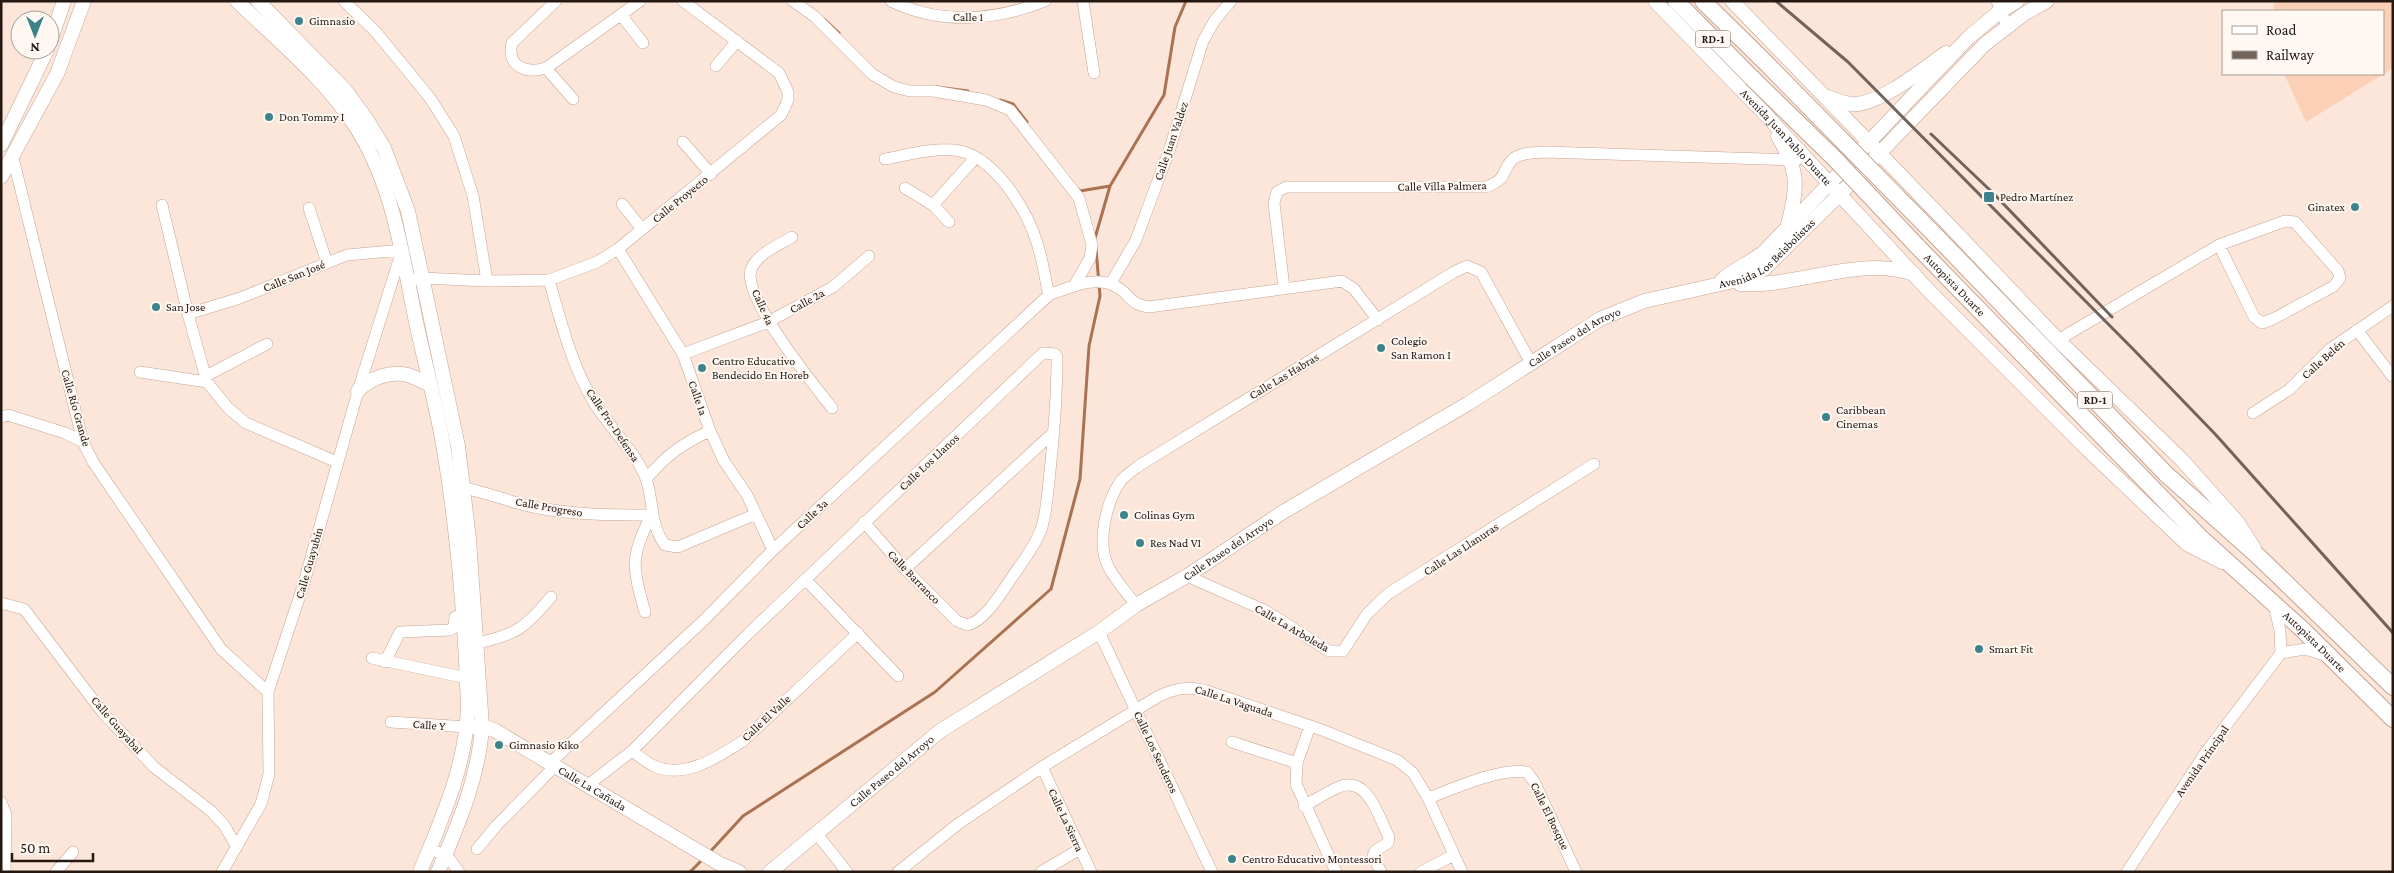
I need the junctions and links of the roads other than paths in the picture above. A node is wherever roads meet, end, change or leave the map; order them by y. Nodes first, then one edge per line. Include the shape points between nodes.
1 (84, 1) edge
2 (237, 1) edge
3 (258, 1) edge
4 (344, 1) edge
5 (556, 1) edge
6 (640, 1) edge
7 (683, 1) edge
8 (793, 1) edge
9 (890, 1) edge
10 (1045, 1) edge
11 (1083, 1) edge
12 (1231, 1) edge
13 (1655, 1) edge
14 (1676, 1) edge
15 (1703, 1) edge
16 (1732, 1) edge
17 (2017, 1) edge
18 (2047, 1) edge
19 (1998, 6) edge
20 (621, 15) junction
21 (2007, 26) junction
22 (1969, 37) junction
23 (737, 41) junction
24 (643, 44) dead end
25 (42, 60) edge
26 (716, 66) dead end
27 (546, 68) junction
28 (1094, 73) dead end
29 (1822, 94) junction
30 (573, 99) dead end
31 (1765, 114) junction
32 (683, 142) dead end
33 (1868, 142) junction
34 (1, 144) edge
35 (1880, 154) junction
36 (976, 157) junction
37 (13, 158) junction
38 (885, 159) dead end
39 (1792, 160) junction
40 (1809, 161) junction
41 (711, 174) junction
42 (1, 177) edge
43 (1829, 183) junction
44 (904, 188) dead end
45 (1840, 194) junction
46 (622, 204) dead end
47 (162, 205) dead end
48 (933, 205) junction
49 (309, 208) dead end
50 (949, 222) dead end
51 (1787, 226) junction
52 (642, 229) junction
53 (792, 237) dead end
54 (2219, 245) junction
55 (618, 249) junction
56 (402, 250) junction
57 (868, 256) dead end
58 (328, 263) junction
59 (1915, 275) junction
60 (422, 278) junction
61 (549, 280) junction
62 (487, 281) junction
63 (408, 282) junction
64 (1107, 282) junction
65 (1719, 283) junction
66 (1079, 285) junction
67 (1284, 288) junction
68 (1049, 295) junction
69 (2393, 306) edge
70 (188, 314) junction
71 (1378, 320) junction
72 (768, 322) junction
73 (2357, 330) junction
74 (2058, 340) junction
75 (267, 344) dead end
76 (683, 354) junction
77 (1531, 363) junction
78 (140, 372) dead end
79 (2392, 376) edge
80 (206, 379) junction
81 (430, 385) junction
82 (358, 391) junction
83 (832, 408) dead end
84 (2253, 413) dead end
85 (1, 417) edge
86 (710, 431) junction
87 (1054, 432) junction
88 (83, 442) junction
89 (336, 462) junction
90 (1594, 464) dead end
91 (646, 479) junction
92 (449, 484) junction
93 (464, 487) junction
94 (756, 514) junction
95 (651, 515) junction
96 (864, 522) junction
97 (774, 550) junction
98 (2259, 557) junction
99 (2234, 568) junction
100 (905, 569) junction
101 (1187, 576) junction
102 (806, 580) junction
103 (551, 597) dead end
104 (1, 603) edge
105 (2274, 604) junction
106 (1136, 606) junction
107 (645, 612) dead end
108 (462, 615) junction
109 (967, 625) joint
110 (1099, 632) junction
111 (858, 633) junction
112 (476, 643) junction
113 (1343, 651) joint
114 (2281, 653) junction
115 (2330, 657) junction
116 (372, 658) dead end
117 (385, 662) junction
118 (898, 676) dead end
119 (467, 678) junction
120 (2393, 687) edge
121 (268, 692) junction
122 (1136, 709) junction
123 (2393, 719) edge
124 (391, 722) dead end
125 (482, 726) junction
126 (1310, 726) junction
127 (467, 727) junction
128 (1232, 742) dead end
129 (632, 751) junction
130 (1297, 763) junction
131 (553, 764) junction
132 (1042, 767) junction
133 (588, 785) junction
134 (1428, 798) junction
135 (1, 802) edge
136 (1304, 806) junction
137 (817, 834) junction
138 (237, 847) junction
139 (477, 849) dead end
140 (1080, 849) junction
141 (429, 850) junction
142 (73, 852) dead end
143 (446, 854) junction
144 (1454, 855) junction
145 (5, 872) edge
146 (56, 872) edge
147 (222, 872) edge
148 (420, 872) edge
149 (438, 872) edge
150 (459, 872) edge
151 (739, 872) edge
152 (770, 872) edge
153 (847, 872) edge
154 (898, 872) edge
155 (1042, 872) edge
156 (1091, 872) edge
157 (1212, 872) edge
158 (1336, 872) edge
159 (1381, 872) edge
160 (1421, 872) edge
161 (1462, 872) edge
162 (1576, 872) edge
163 (2127, 872) edge

1 - 37 main road via 57,74
2 - 56 main road via 293,54 354,124 382,180
3 - 60 main road via 345,90 384,148 408,211
4 - 62 street via 375,31 430,98 454,136 473,196
5 - 27 street via 515,38 510,49 519,68 528,71
6 - 20 street
7 - 23 street, Calle Proyecto
8 - 66 street via 814,16 872,74 894,87 986,100 1010,110 1079,198 1092,245
9 - 10 street, Calle 1 via 934,16 981,18 1023,10
11 - 28 street
12 - 64 street, Calle Juan Valdez via 1203,41 1170,148 1136,240
13 - 31 main road, Avenida Juan Pablo Duarte
14 - 99 highway, Autopista Duarte / RD-1, bridge via 1836,160 2201,538
15 - 98 highway, Autopista Duarte / RD-1, bridge via 2166,474
16 - 29 main road
17 - 19 main road, Avenida Los Beisbolistas
18 - 21 main road, Avenida Los Beisbolistas
19 - 21 street
19 - 22 main road, Avenida Los Beisbolistas
20 - 24 street
20 - 27 street
21 - 35 main road, Avenida Los Beisbolistas via 1985,44
22 - 29 main road via 1894,89 1872,99 1858,104 1847,103
22 - 33 main road, Avenida Los Beisbolistas
23 - 26 street
23 - 41 street, Calle Proyecto via 779,73 786,85 788,100 772,124
25 - 34 main road
27 - 30 street
29 - 33 main road
31 - 39 main road
31 - 40 main road, Avenida Juan Pablo Duarte
32 - 41 street
33 - 35 main road
33 - 43 main road, Avenida Los Beisbolistas
35 - 45 main road, Avenida Los Beisbolistas
35 - 74 main road, Autopista Duarte
36 - 38 street via 954,150
36 - 48 street
36 - 68 street via 996,172 1022,208 1038,245
37 - 42 main road
37 - 88 street, Calle Río Grande
39 - 40 street, Calle Villa Palmera
39 - 51 main road via 1795,189
39 - 67 street, Calle Villa Palmera via 1546,152 1512,159 1504,176 1486,186 1286,188 1277,192 1274,203
40 - 43 main road, Avenida Juan Pablo Duarte
41 - 52 street, Calle Proyecto
43 - 45 main road, Avenida Juan Pablo Duarte
43 - 51 main road, Avenida Los Beisbolistas
44 - 48 street
45 - 59 main road, Avenida Juan Pablo Duarte
45 - 65 main road, Avenida Los Beisbolistas via 1764,269 1743,279
46 - 52 street
47 - 70 street
48 - 50 street
49 - 58 street
51 - 65 main road, Avenida Los Beisbolistas via 1753,261
52 - 55 street, Calle Proyecto
53 - 72 street, Calle 4a via 757,259 750,271
54 - 54 street via 2285,221 2295,222 2338,271 2340,278 2334,286 2262,323 2254,317
54 - 74 street
55 - 61 street, Calle Proyecto via 597,262
55 - 76 street, Calle 1a
56 - 58 street, Calle San José via 347,255
56 - 63 main road
56 - 82 street, Calle Guayubín
57 - 72 street, Calle 2a via 833,287
58 - 70 street, Calle San José via 240,298
59 - 65 main road via 1897,268 1874,268 1773,282
59 - 99 main road, Autopista Duarte via 2087,449 2187,544
60 - 62 street, Calle Proyecto
60 - 63 street, Calle Proyecto
60 - 93 main road
61 - 62 street, Calle Proyecto
61 - 91 street, Calle Pro-Defensa via 580,374 595,404 636,456
63 - 81 main road
64 - 66 street, Calle 3a
64 - 67 street via 1137,306 1149,307
65 - 77 main road, Calle Paseo del Arroyo via 1644,301 1600,319
66 - 68 street, Calle 3a
67 - 71 street via 1342,282 1354,289
68 - 97 street, Calle 3a
69 - 73 street, Calle Belén
70 - 80 street
71 - 77 street, Calle Las Habras via 1467,266 1481,272
71 - 106 street, Calle Las Habras via 1140,464 1121,481 1110,499 1103,539 1104,554 1108,567
72 - 76 street, Calle 2a
72 - 83 street, Calle 4a
73 - 79 street
73 - 84 street, Calle Belén via 2330,349 2290,389
74 - 98 main road, Autopista Duarte via 2182,460 2238,523
75 - 80 street
76 - 86 street, Calle 1a
77 - 101 main road, Calle Paseo del Arroyo via 1283,512
78 - 80 street
80 - 89 street via 228,408 246,423
81 - 82 main road via 408,375 384,375 365,382
81 - 92 main road
82 - 89 street, Calle Guayubín
85 - 88 street via 8,415 65,432
86 - 91 street via 683,444
86 - 94 street, Calle 1a
87 - 96 street, Calle Los Llanos via 1057,357 1047,352
87 - 100 street
87 - 109 street, Calle Los Llanos via 1046,511 1036,541 999,596 977,621
88 - 121 street, Calle Río Grande via 93,462 220,649
89 - 121 street, Calle Guayubín via 303,586
90 - 113 street, Calle Las Llanuras via 1389,593 1366,614
91 - 95 street, Calle Pro-Defensa
92 - 93 street, Calle Progreso
92 - 108 main road
93 - 95 street, Calle Progreso via 560,512
93 - 112 main road
94 - 95 street via 674,548 664,545
94 - 97 street, Calle 1a
95 - 107 street via 634,558 634,574
96 - 100 street, Calle Barranco
96 - 102 street, Calle Los Llanos
97 - 131 street, Calle 3a
98 - 120 highway, Autopista Duarte / RD-1
99 - 105 highway, Autopista Duarte / RD-1
100 - 109 street, Calle Barranco via 957,622
101 - 106 main road, Calle Paseo del Arroyo
101 - 113 street, Calle La Arboleda via 1266,611 1329,651
102 - 111 street
102 - 129 street, Calle Los Llanos
103 - 112 street via 532,620 508,636
104 - 138 street, Calle Guayabal via 24,608 103,713 154,768 211,811
105 - 114 street
105 - 115 highway, Autopista Duarte / RD-1
106 - 110 main road, Calle Paseo del Arroyo
108 - 117 street via 455,617 454,627 450,630 400,632
108 - 119 main road
110 - 122 street, Calle Los Senderos
110 - 137 main road, Calle Paseo del Arroyo via 940,731
111 - 118 street
111 - 129 street, Calle El Valle via 729,750 695,767 681,770 652,765
112 - 125 main road
114 - 115 street via 2305,649
114 - 163 street, Avenida Principal via 2206,752
115 - 123 highway, Autopista Duarte / RD-1
116 - 117 street
117 - 119 street
119 - 127 main road
121 - 138 street, Calle Guayubín via 269,774 261,804
122 - 126 street, Calle La Vaguada via 1176,688 1189,687
122 - 132 street, Calle La Vaguada
122 - 157 street, Calle Los Senderos
124 - 127 street, Calle Y
125 - 127 main road, Calle La Cañada
125 - 131 main road, Calle La Cañada
125 - 143 main road via 469,793
126 - 130 street
126 - 134 street, Calle La Vaguada via 1397,760 1413,773
127 - 141 main road via 456,780
128 - 130 street
129 - 133 street, Calle Los Llanos
130 - 136 street via 1296,784
131 - 133 main road, Calle La Cañada
131 - 139 street, Calle 3a
132 - 140 street, Calle La Sierra
132 - 154 street, Calle La Vaguada via 958,824
133 - 151 main road, Calle La Cañada via 720,864
134 - 144 street, Calle La Vaguada
134 - 162 street, Calle El Bosque via 1478,780 1527,772
135 - 145 street via 6,815
136 - 158 street
136 - 159 street via 1340,786 1352,785 1363,790 1389,836 1388,843 1373,856
137 - 152 main road, Calle Paseo del Arroyo
137 - 153 street
138 - 147 street, Calle Guayubín
140 - 155 street
140 - 156 street, Calle La Sierra
141 - 143 street
141 - 148 main road
142 - 146 street
143 - 149 main road
143 - 150 street
144 - 160 street
144 - 161 street, Calle La Vaguada

